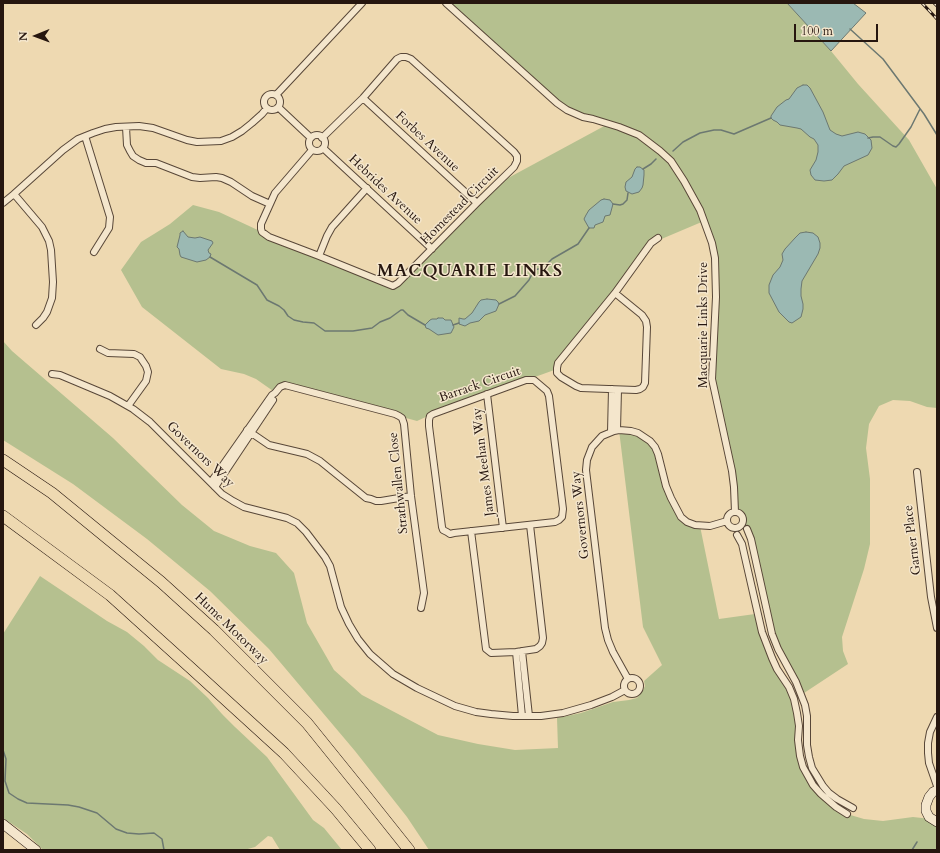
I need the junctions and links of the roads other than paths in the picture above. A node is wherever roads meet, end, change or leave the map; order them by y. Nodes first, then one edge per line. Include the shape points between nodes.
1 (362, 3) edge
2 (446, 3) edge
3 (276, 95) junction
4 (363, 98) junction
5 (278, 107) junction
6 (267, 108) junction
7 (126, 127) junction
8 (85, 136) junction
9 (311, 138) junction
10 (322, 138) junction
11 (323, 148) junction
12 (312, 150) junction
13 (367, 188) junction
14 (14, 194) junction
15 (3, 203) edge
16 (476, 203) junction
17 (270, 204) junction
18 (658, 238) dead end
19 (432, 249) junction
20 (94, 252) dead end
21 (319, 256) junction
22 (615, 293) junction
23 (36, 325) dead end
24 (100, 349) dead end
25 (52, 374) dead end
26 (615, 389) junction
27 (487, 394) junction
28 (128, 406) junction
29 (614, 431) junction
30 (249, 432) junction
31 (3, 460) edge
32 (917, 472) dead end
33 (213, 485) junction
34 (411, 496) junction
35 (735, 512) junction
36 (3, 516) edge
37 (727, 521) junction
38 (530, 525) junction
39 (503, 528) junction
40 (748, 529) dead end
41 (472, 531) junction
42 (737, 536) dead end
43 (421, 608) dead end
44 (937, 628) edge
45 (519, 651) junction
46 (628, 679) junction
47 (625, 690) junction
48 (525, 716) junction
49 (937, 716) edge
50 (937, 786) edge
51 (937, 790) edge
52 (853, 808) dead end
53 (847, 814) dead end
54 (936, 823) edge
55 (3, 824) edge
56 (36, 850) edge
57 (370, 850) edge
58 (409, 850) edge

1 - 3 street
2 - 35 street, Macquarie Links Drive via 557,103 583,117 639,135 671,161 684,181 700,210 715,258 712,380 732,471
3 - 5 street via 279,99
3 - 6 street via 266,97 264,103
4 - 10 street, Homestead Circuit
4 - 16 street, Forbes Avenue
4 - 16 street, Homestead Circuit via 397,59 406,57 514,152 517,156 514,167
5 - 6 street
5 - 9 street
6 - 7 street via 242,131 222,141 197,142 153,128
7 - 8 street via 105,129
7 - 17 street via 127,145 138,160 160,164 192,177 222,178
8 - 14 street via 63,150
8 - 20 street via 110,217 110,228
9 - 10 street
9 - 12 street via 309,145
10 - 11 street
11 - 12 street via 318,151
11 - 13 street, Hebrides Avenue
12 - 17 street, Homestead Circuit via 278,189
13 - 19 street, Hebrides Avenue
13 - 21 street via 332,227
14 - 15 street
14 - 23 street via 42,227 51,250 52,298 47,312
16 - 19 street, Homestead Circuit
17 - 21 street, Homestead Circuit via 261,229 264,234
18 - 22 street via 651,243
19 - 21 street, Homestead Circuit via 393,286
22 - 26 street via 642,315 647,327 643,387 636,390
22 - 26 street via 558,363 557,368 560,377 581,388
24 - 28 street via 108,353 134,354 140,357 146,366 146,382
25 - 28 street, Governors Way via 94,389
26 - 29 street
27 - 38 street, Barrack Circuit via 530,380 534,380 548,393 563,513 556,521
27 - 39 street, James Meehan Way
27 - 41 street, Barrack Circuit via 433,414 429,420 442,529 450,534
28 - 33 street, Governors Way via 150,422
29 - 37 street via 630,431 650,440 658,454 671,498 687,522 710,526
29 - 46 street, Governors Way via 602,436 592,447 586,470 605,628 613,652
30 - 33 street
30 - 34 street via 269,445 307,454 320,461 366,498 381,501
30 - 34 street, Strathwallen Close via 275,397 275,393 285,385 395,414 402,418 404,423
31 - 58 highway, Hume Motorway via 52,493 161,582 214,630 307,724
32 - 44 street, Garner Place
33 - 48 street, Governors Way via 222,494 244,507 287,518 306,532 326,556 341,607 358,639 370,654 393,674 455,706 476,712
34 - 43 street, Strathwallen Close via 424,593
35 - 37 street via 729,515
35 - 37 street via 742,517 741,524 733,527
36 - 57 highway via 110,596 193,670 284,753
38 - 39 street, Barrack Circuit
38 - 45 street via 543,638 536,649
39 - 41 street, Barrack Circuit
40 - 52 street via 772,634 805,706 807,745 812,768 830,793
41 - 45 street via 486,649 491,653
42 - 53 street via 742,544 766,644 794,699 803,767 821,794
45 - 48 street
46 - 47 street via 624,683
46 - 47 street via 638,680 640,690 633,695
47 - 48 street, Governors Way via 570,711
49 - 50 street via 930,732 928,748 929,763
51 - 54 street via 928,796 926,805 928,814
55 - 56 street

